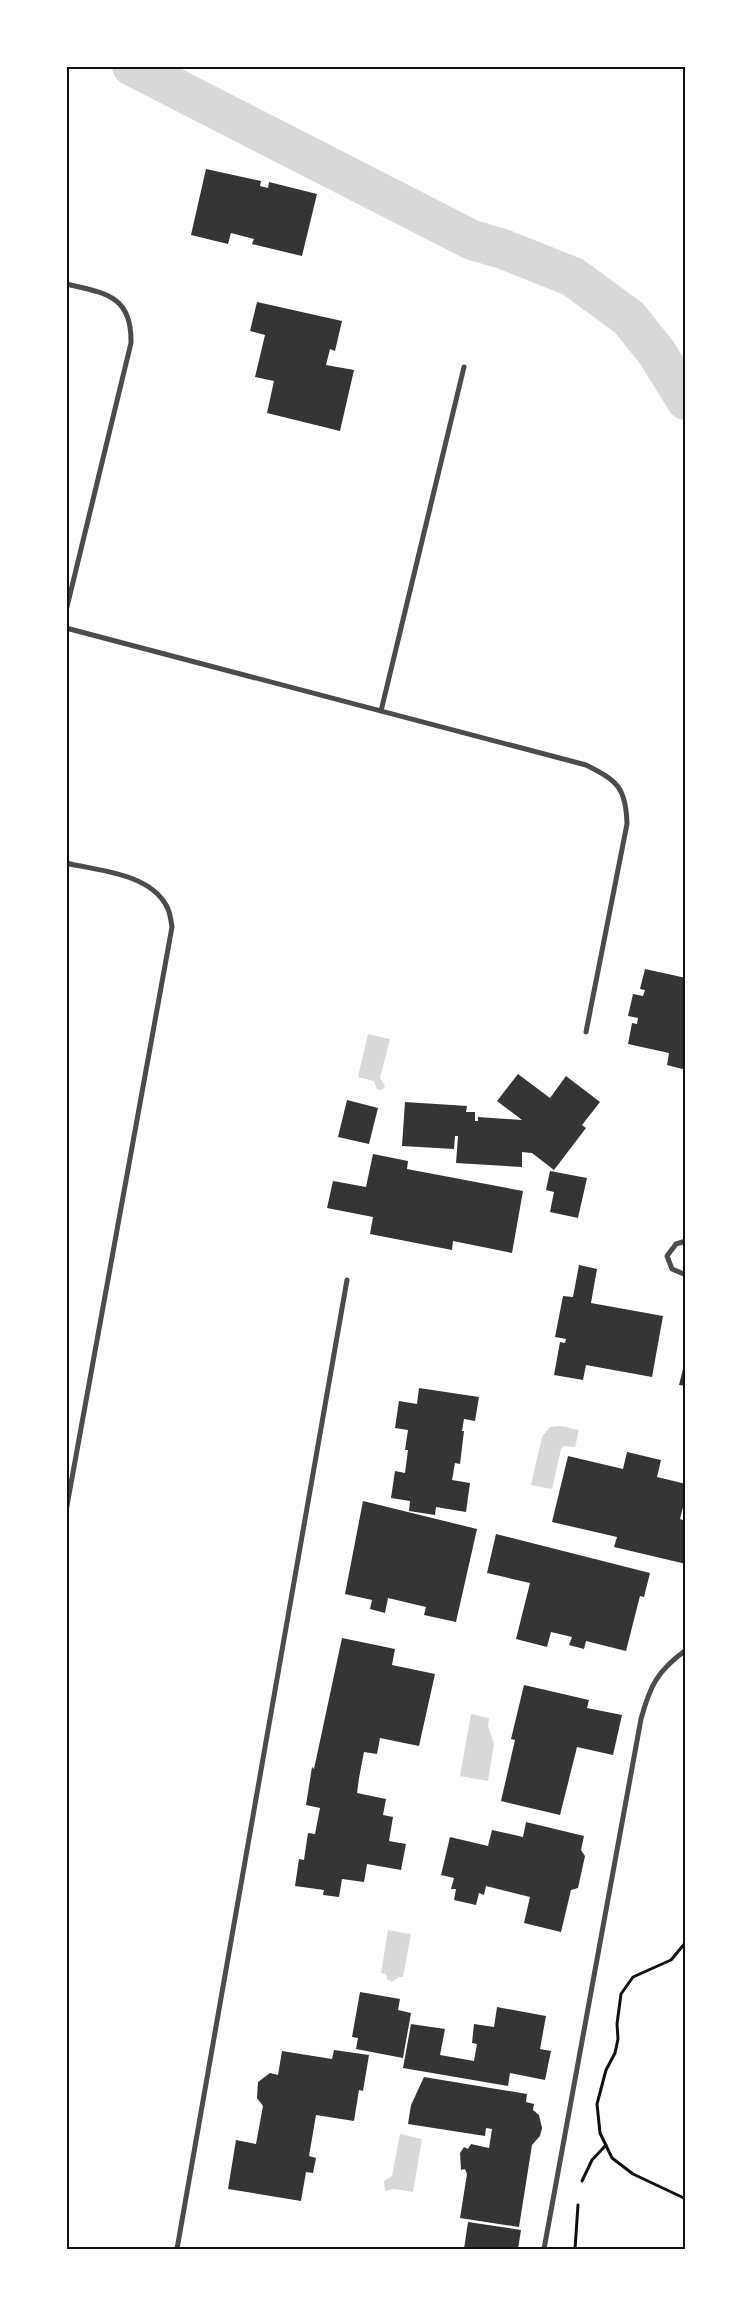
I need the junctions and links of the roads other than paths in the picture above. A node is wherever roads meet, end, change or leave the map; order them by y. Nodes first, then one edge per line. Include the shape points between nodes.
1 (66, 284) edge
2 (464, 367) dead end
3 (66, 611) edge
4 (66, 628) edge
5 (380, 712) junction
6 (66, 863) edge
7 (586, 1032) dead end
8 (686, 1241) edge
9 (686, 1275) edge
10 (347, 1280) dead end
11 (66, 1511) edge
12 (686, 1650) edge
13 (177, 2249) edge
14 (544, 2249) edge

1 - 3 street via 114,299 127,312 131,343
2 - 5 street
4 - 5 street
5 - 7 street via 586,765 618,786 626,801 627,824
6 - 11 street via 140,880 167,906 172,927
8 - 9 street via 676,1244 667,1256 672,1269
10 - 13 street
12 - 14 street via 666,1664 654,1682 641,1719

